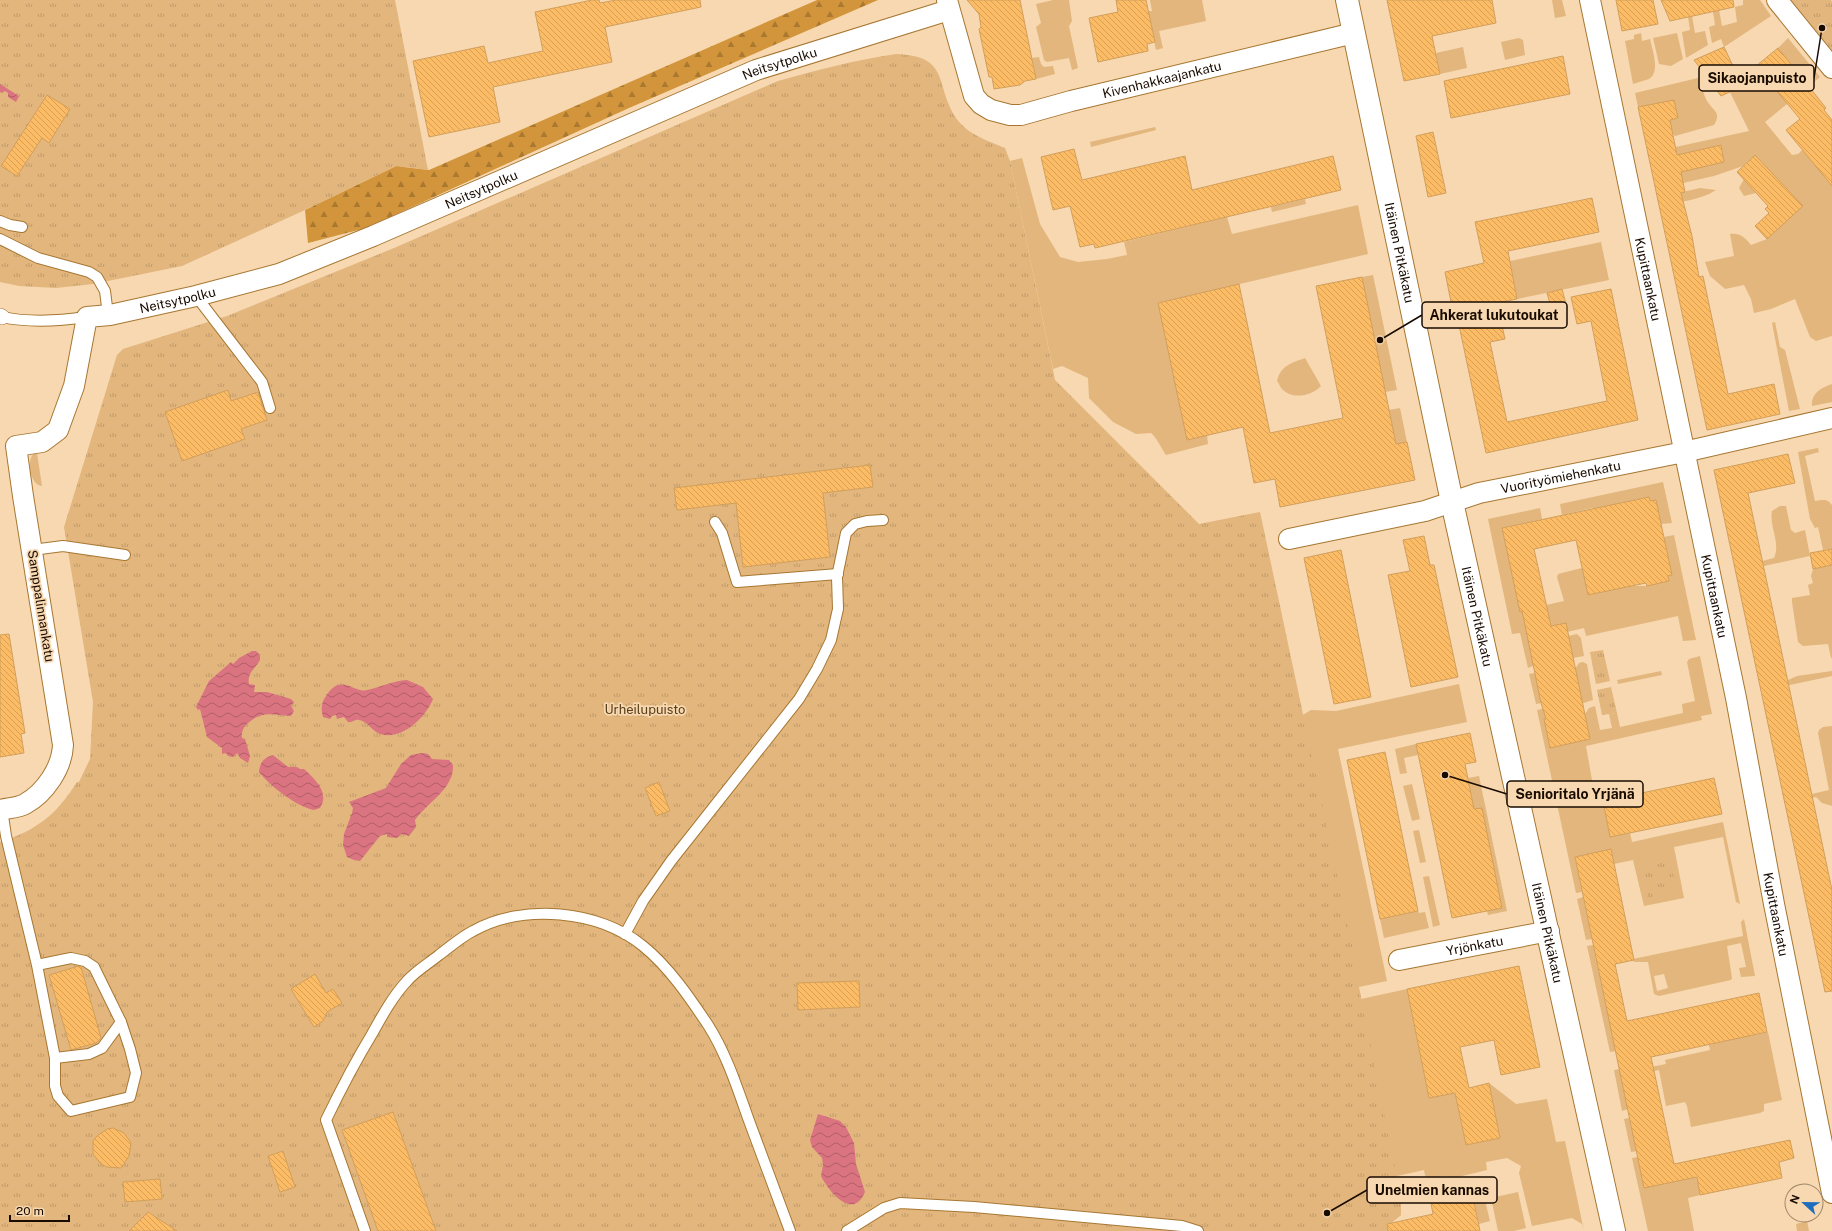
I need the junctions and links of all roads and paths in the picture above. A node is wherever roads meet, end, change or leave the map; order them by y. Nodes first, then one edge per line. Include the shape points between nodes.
1 (1347, 0) edge
2 (1590, 0) edge
3 (1777, 0) edge
4 (948, 5) edge
5 (1354, 33) junction
6 (1832, 68) edge
7 (0, 221) edge
8 (22, 227) dead end
9 (0, 239) edge
10 (196, 296) junction
11 (108, 315) junction
12 (1, 317) edge
13 (87, 317) junction
14 (270, 408) dead end
15 (1832, 418) edge
16 (1684, 452) junction
17 (1452, 502) junction
18 (883, 520) dead end
19 (715, 522) dead end
20 (1289, 539) dead end
21 (32, 550) junction
22 (125, 555) dead end
23 (838, 574) junction
24 (1, 810) edge
25 (1549, 931) junction
26 (624, 934) junction
27 (1399, 960) dead end
28 (37, 965) junction
29 (121, 1022) junction
30 (55, 1058) junction
31 (1832, 1193) edge
32 (365, 1231) edge
33 (790, 1231) edge
34 (847, 1231) edge
35 (1198, 1231) edge
36 (1614, 1231) edge

1 - 5 main road, Itäinen Pitkäkatu
2 - 16 street, Kupittaankatu
3 - 6 street
4 - 5 street, Kivenhakkaajankatu via 974,96 982,104 1000,113 1021,115
4 - 10 street, Neitsytpolku via 756,70 373,236 279,274
5 - 17 main road, Itäinen Pitkäkatu
7 - 8 lane
9 - 11 lane via 38,258 89,272 97,277 105,291
10 - 11 street, Neitsytpolku
10 - 14 lane via 262,382
11 - 13 street, Neitsytpolku
12 - 13 lane, Neitsytpolku via 14,320 61,321
13 - 21 street, Samppalinnankatu via 74,386 58,430 42,442 16,446
15 - 16 street, Vuorityömiehenkatu
16 - 17 street, Vuorityömiehenkatu via 1479,493
16 - 31 street, Kupittaankatu via 1736,698
17 - 20 street, Vuorityömiehenkatu via 1425,511
17 - 25 main road, Itäinen Pitkäkatu
18 - 23 lane via 867,520 854,524 846,533
19 - 23 lane via 722,533 737,582
21 - 22 lane via 63,546
21 - 24 street, Samppalinnankatu via 63,754 59,765 34,798 24,804
23 - 26 lane via 838,609 831,640 817,669 799,699 671,862 643,901
24 - 28 lane
25 - 27 street, Yrjönkatu
25 - 36 main road, Itäinen Pitkäkatu
26 - 32 lane via 593,921 564,915 518,915 497,920 472,931 419,968 406,982 372,1033 326,1120
26 - 33 lane via 644,947 668,972 709,1026 743,1102
28 - 29 lane via 71,958 85,961 94,967
28 - 30 lane
29 - 30 lane via 102,1048 89,1054
29 - 30 lane via 136,1073 130,1097 71,1111 58,1096 55,1086
34 - 35 lane via 884,1208 900,1203 974,1207 1182,1226

